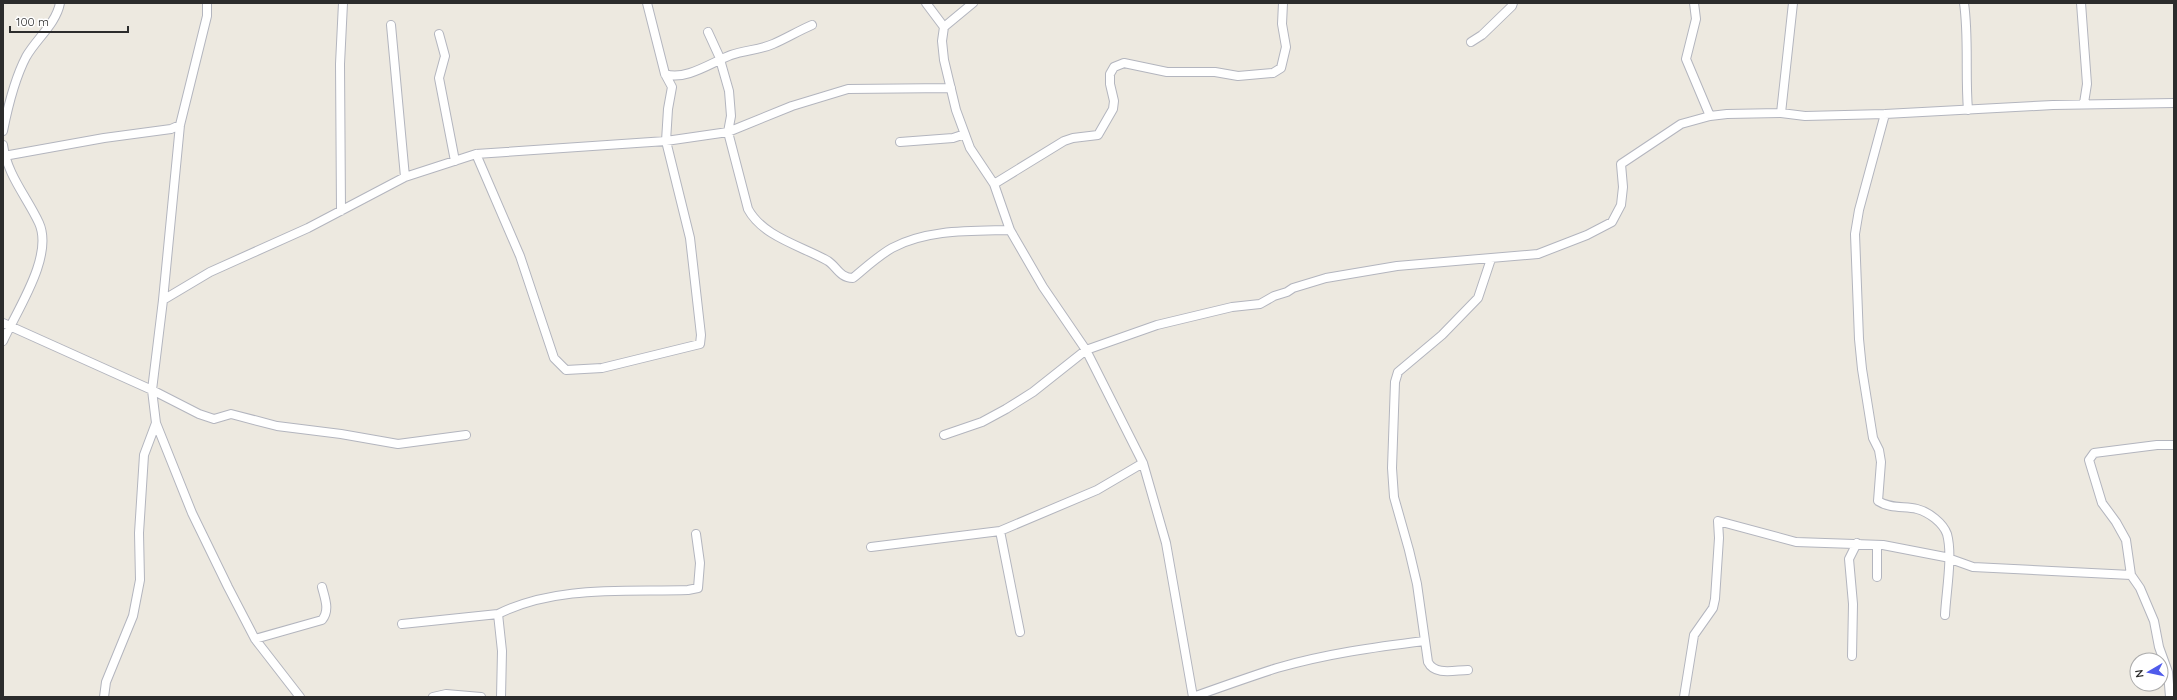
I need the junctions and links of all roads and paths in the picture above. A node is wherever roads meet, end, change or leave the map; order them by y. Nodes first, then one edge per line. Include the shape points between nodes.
1 (60, 3) edge
2 (207, 3) edge
3 (343, 3) edge
4 (647, 3) edge
5 (926, 3) edge
6 (973, 3) edge
7 (1283, 3) edge
8 (1513, 3) edge
9 (1694, 3) edge
10 (1793, 3) edge
11 (1964, 3) edge
12 (2081, 3) edge
13 (391, 25) dead end
14 (812, 25) dead end
15 (944, 27) junction
16 (708, 32) dead end
17 (439, 34) dead end
18 (1471, 42) dead end
19 (720, 60) junction
20 (665, 74) junction
21 (951, 88) junction
22 (2084, 103) junction
23 (2174, 103) edge
24 (1968, 110) junction
25 (1781, 113) junction
26 (1885, 114) junction
27 (1710, 116) junction
28 (180, 125) junction
29 (3, 131) edge
30 (728, 132) junction
31 (965, 134) junction
32 (666, 141) junction
33 (900, 142) dead end
34 (3, 145) edge
35 (476, 154) junction
36 (4, 156) junction
37 (455, 161) junction
38 (405, 177) junction
39 (994, 184) junction
40 (341, 211) junction
41 (1010, 230) junction
42 (1491, 259) junction
43 (163, 300) junction
44 (6, 324) edge
45 (3, 340) edge
46 (1086, 350) junction
47 (152, 390) junction
48 (156, 423) junction
49 (466, 435) dead end
50 (944, 435) dead end
51 (2174, 445) edge
52 (1143, 463) junction
53 (1000, 531) junction
54 (696, 534) dead end
55 (1857, 543) junction
56 (1876, 545) junction
57 (871, 547) dead end
58 (1948, 558) junction
59 (2131, 575) junction
60 (1877, 577) dead end
61 (322, 587) dead end
62 (498, 614) junction
63 (1945, 615) dead end
64 (402, 624) dead end
65 (1020, 632) dead end
66 (256, 639) junction
67 (1425, 641) junction
68 (1852, 656) dead end
69 (1468, 670) dead end
70 (104, 697) edge
71 (300, 697) edge
72 (433, 697) edge
73 (481, 697) edge
74 (501, 697) edge
75 (1193, 697) edge
76 (1684, 697) edge
77 (2170, 697) edge

1 - 29 street via 51,22 26,56 14,86
2 - 28 street via 207,16
3 - 40 street via 340,64
4 - 20 street
5 - 15 street
6 - 15 street
7 - 39 street via 1282,24 1286,47 1281,68 1273,73 1238,76 1215,72 1167,72 1124,62 1114,67 1110,74 1113,109 1098,135 1064,141
8 - 18 street via 1482,35
9 - 27 street via 1696,19 1686,59
10 - 25 street
11 - 24 street via 1967,27
12 - 22 street via 2087,84
13 - 38 street
14 - 19 street via 791,33 773,44
15 - 21 street via 942,41
16 - 19 street
17 - 37 street via 445,56 439,78
19 - 20 street via 710,66 674,77
19 - 30 street via 729,91 731,116
20 - 32 street via 672,87
21 - 30 street via 848,89 792,106
21 - 31 street
22 - 23 street
22 - 24 street
24 - 26 street
25 - 26 street via 1805,116
25 - 27 street
26 - 58 street via 1855,234 1862,369 1873,438 1881,462 1878,501 1883,505 1916,508 1927,512 1942,525 1947,534
27 - 42 street via 1681,124 1621,164 1621,205 1612,222 1604,228 1538,254
28 - 36 street via 171,129
28 - 43 street
30 - 32 street
30 - 41 street via 748,209 753,219 778,236 829,262 847,278 852,278 892,248 916,239 947,233
31 - 33 street via 953,138
31 - 39 street via 970,148
32 - 35 street
32 - 35 street via 690,238 700,344 602,368 566,370 554,358 520,256
34 - 36 street
35 - 37 street
36 - 44 street via 38,222 43,237 42,252 36,270
37 - 38 street
38 - 40 street
39 - 41 street
40 - 43 street via 210,272
41 - 46 street
42 - 46 street via 1396,266 1317,280 1260,304 1232,307 1157,325
42 - 67 street via 1478,298 1458,320 1398,372 1395,382 1392,468 1394,497 1417,584
43 - 47 street
44 - 45 street
44 - 47 street
46 - 50 street via 1034,392 1006,409 982,422
46 - 52 street
47 - 48 street
47 - 49 street via 214,419 231,414 277,426 398,444
48 - 66 street via 192,513
48 - 70 street via 144,455 139,533 140,580 133,616 106,682
51 - 59 street via 2094,453 2089,460 2102,504 2126,540
52 - 53 street via 1097,490
52 - 75 street via 1166,543
53 - 57 street
53 - 65 street
54 - 62 street via 700,563 698,588 583,592 512,607
55 - 56 street
55 - 68 street via 1849,558 1853,604
55 - 76 street via 1796,542 1718,521 1715,599 1713,608 1694,635
56 - 58 street
56 - 60 street
58 - 59 street via 1973,567
58 - 63 street
59 - 77 street via 2140,588 2154,621 2159,647 2168,672
61 - 66 street via 327,609 322,620
62 - 64 street
62 - 74 street via 502,651
66 - 71 street
67 - 69 street via 1431,668 1436,671
67 - 75 street via 1375,646 1330,655 1277,668
72 - 73 street via 446,694

